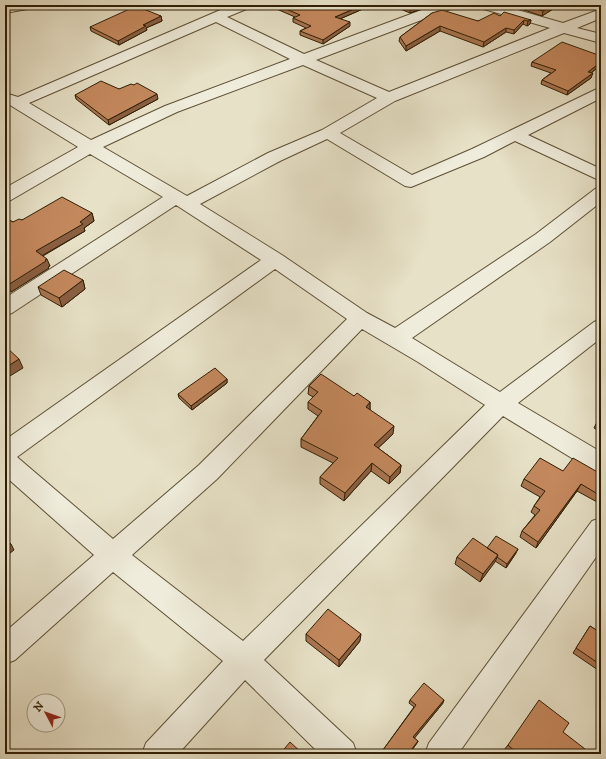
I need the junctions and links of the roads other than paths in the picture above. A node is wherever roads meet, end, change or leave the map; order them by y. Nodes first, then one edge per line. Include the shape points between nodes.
1 (28, 5) edge
2 (244, 5) edge
3 (448, 5) edge
4 (485, 5) edge
5 (5, 8) edge
6 (601, 13) edge
7 (216, 17) junction
8 (563, 28) junction
9 (601, 38) edge
10 (302, 59) junction
11 (601, 92) edge
12 (389, 98) junction
13 (11, 99) edge
14 (328, 133) junction
15 (516, 135) junction
16 (90, 147) junction
17 (601, 176) edge
18 (601, 193) edge
19 (5, 196) edge
20 (181, 200) junction
21 (275, 260) junction
22 (5, 308) edge
23 (360, 318) junction
24 (601, 327) edge
25 (396, 338) junction
26 (501, 404) junction
27 (5, 453) edge
28 (5, 461) edge
29 (601, 464) edge
30 (601, 529) edge
31 (113, 556) junction
32 (5, 650) edge
33 (244, 660) junction
34 (157, 754) edge
35 (342, 754) edge
36 (440, 754) edge

1 - 5 street
2 - 7 street
3 - 10 street
4 - 8 street
6 - 8 street
7 - 10 street
7 - 13 street
8 - 9 street
8 - 12 street
10 - 12 street
10 - 16 street via 171,109
11 - 15 street
12 - 14 street
13 - 16 street
14 - 15 street via 411,182
14 - 20 street
15 - 17 street
16 - 19 street
16 - 20 street
18 - 25 street via 543,238
20 - 21 street
20 - 22 street
21 - 23 street
21 - 27 street
23 - 25 street
23 - 31 street via 208,472
24 - 26 street
25 - 26 street
26 - 29 street
26 - 33 street
28 - 31 street
30 - 36 street
31 - 32 street
31 - 33 street
33 - 34 street
33 - 35 street

